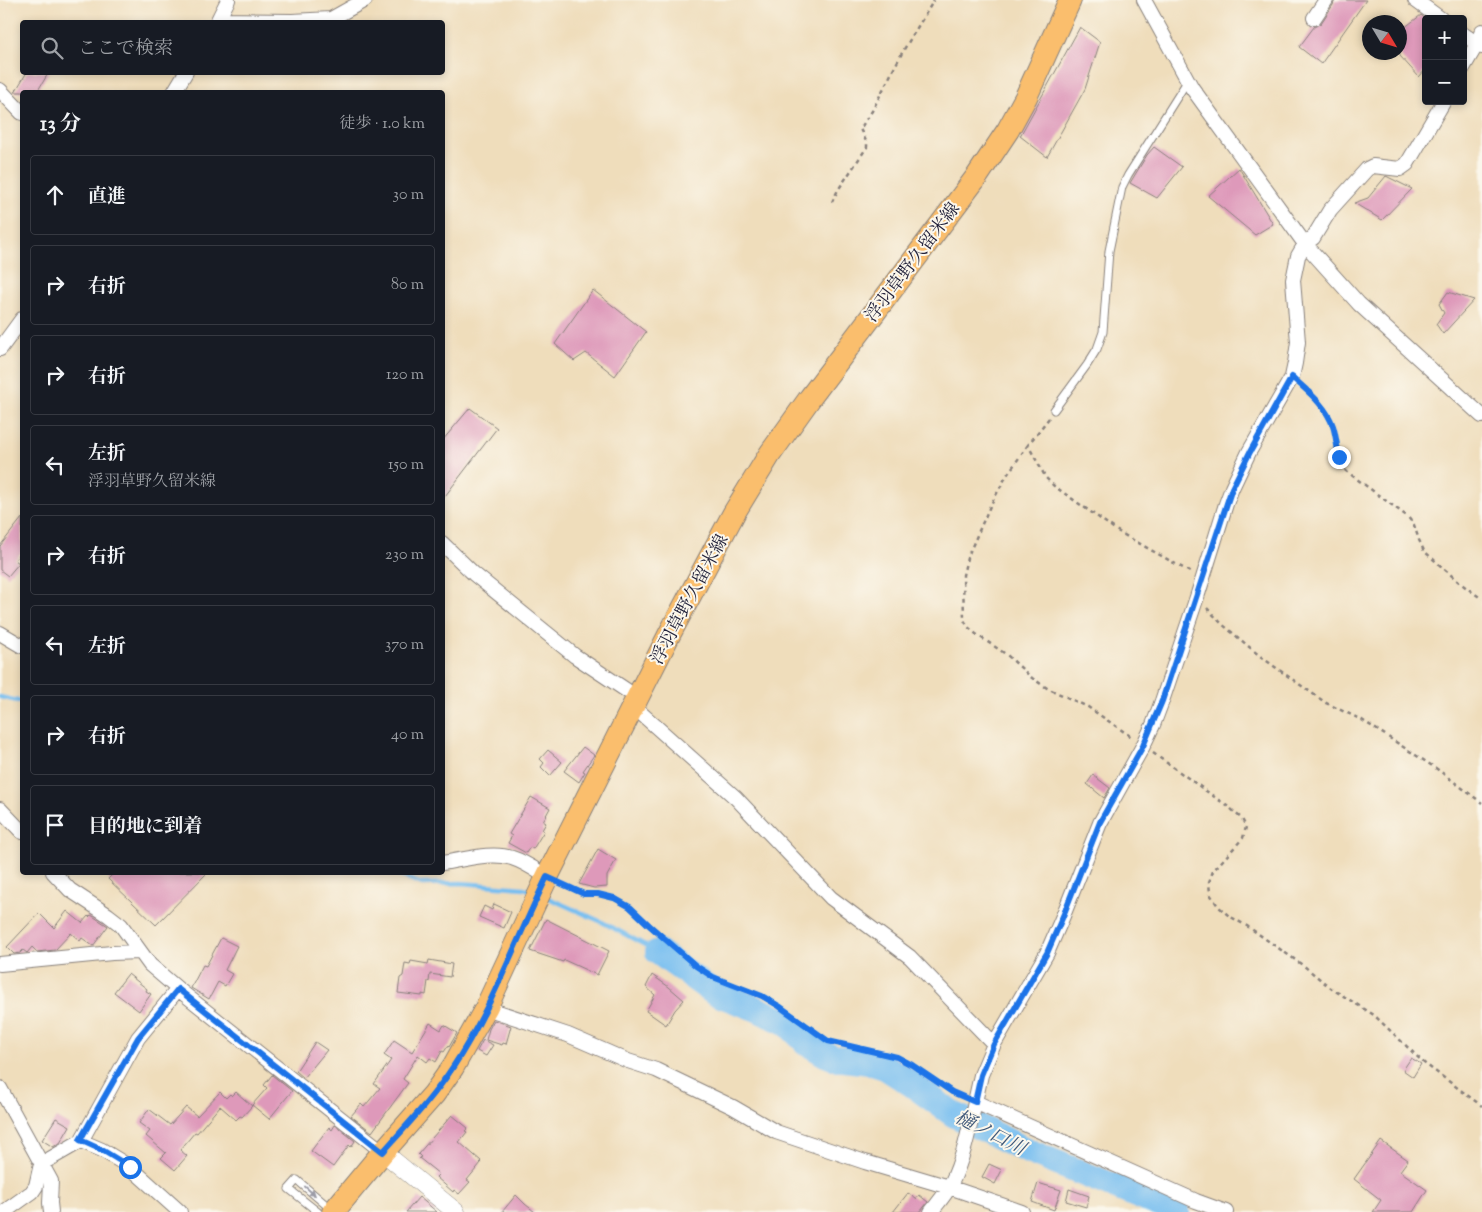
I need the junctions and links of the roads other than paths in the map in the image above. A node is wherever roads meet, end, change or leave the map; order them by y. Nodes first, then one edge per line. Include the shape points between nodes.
1 (228, 0) edge
2 (365, 0) edge
3 (1070, 0) edge
4 (1144, 0) edge
5 (1326, 0) edge
6 (1415, 0) edge
7 (1436, 15) edge
8 (1314, 18) dead end
9 (218, 20) edge
10 (311, 20) edge
11 (1482, 31) edge
12 (1467, 37) edge
13 (1480, 46) edge
14 (1467, 63) edge
15 (184, 75) edge
16 (1188, 79) junction
17 (0, 90) edge
18 (175, 90) edge
19 (1442, 105) edge
20 (20, 111) edge
21 (1305, 244) junction
22 (20, 322) edge
23 (0, 349) edge
24 (1054, 410) road end
25 (1482, 416) edge
26 (445, 546) edge
27 (0, 633) edge
28 (20, 645) edge
29 (636, 703) junction
30 (0, 809) edge
31 (20, 830) edge
32 (445, 863) edge
33 (55, 875) edge
34 (546, 879) junction
35 (140, 952) junction
36 (0, 964) edge
37 (178, 989) junction
38 (486, 1008) junction
39 (994, 1044) junction
40 (0, 1088) edge
41 (974, 1106) junction
42 (80, 1140) junction
43 (383, 1152) junction
44 (41, 1164) junction
45 (949, 1187) junction
46 (4, 1212) edge
47 (51, 1212) edge
48 (180, 1212) edge
49 (318, 1212) edge
50 (333, 1212) edge
51 (456, 1212) edge
52 (931, 1212) edge
53 (1022, 1212) edge
54 (1226, 1212) edge

1 - 9 street
2 - 10 street via 330,19
3 - 29 main road, 浮羽草野久留米線 via 1008,130 770,454 703,569
4 - 16 street
5 - 8 street
6 - 7 street
11 - 13 street
12 - 13 street
13 - 14 street
15 - 18 street
16 - 21 street
16 - 24 lane via 1122,187 1109,251 1103,332 1087,365
17 - 20 street
19 - 21 street via 1407,164 1400,169 1373,166 1367,169
21 - 25 street via 1359,304
21 - 39 street via 1298,256 1293,280 1298,342 1292,377 1232,488 1162,701 1143,746 1100,822 1047,953
22 - 23 street
26 - 29 street via 474,574
27 - 28 street
29 - 34 main road, 浮羽草野久留米線
29 - 39 street via 736,798 831,898 910,957
30 - 31 street
32 - 34 street via 494,855 510,857
33 - 35 street via 70,890 121,924
34 - 38 main road, 浮羽草野久留米線
35 - 36 street
35 - 37 street
37 - 42 street via 138,1038
37 - 43 street
38 - 43 main road, 浮羽草野久留米線 via 434,1094
38 - 45 street via 568,1035 656,1070 776,1132
39 - 41 street via 981,1075
40 - 44 street
41 - 45 street via 968,1137
41 - 54 street
42 - 44 street
42 - 48 street via 130,1167
43 - 50 main road, 浮羽草野久留米線
43 - 51 street
44 - 46 street via 32,1192
44 - 47 street via 51,1180
45 - 52 street
45 - 53 street
49 -> 50 lane via 289,1189 296,1180

